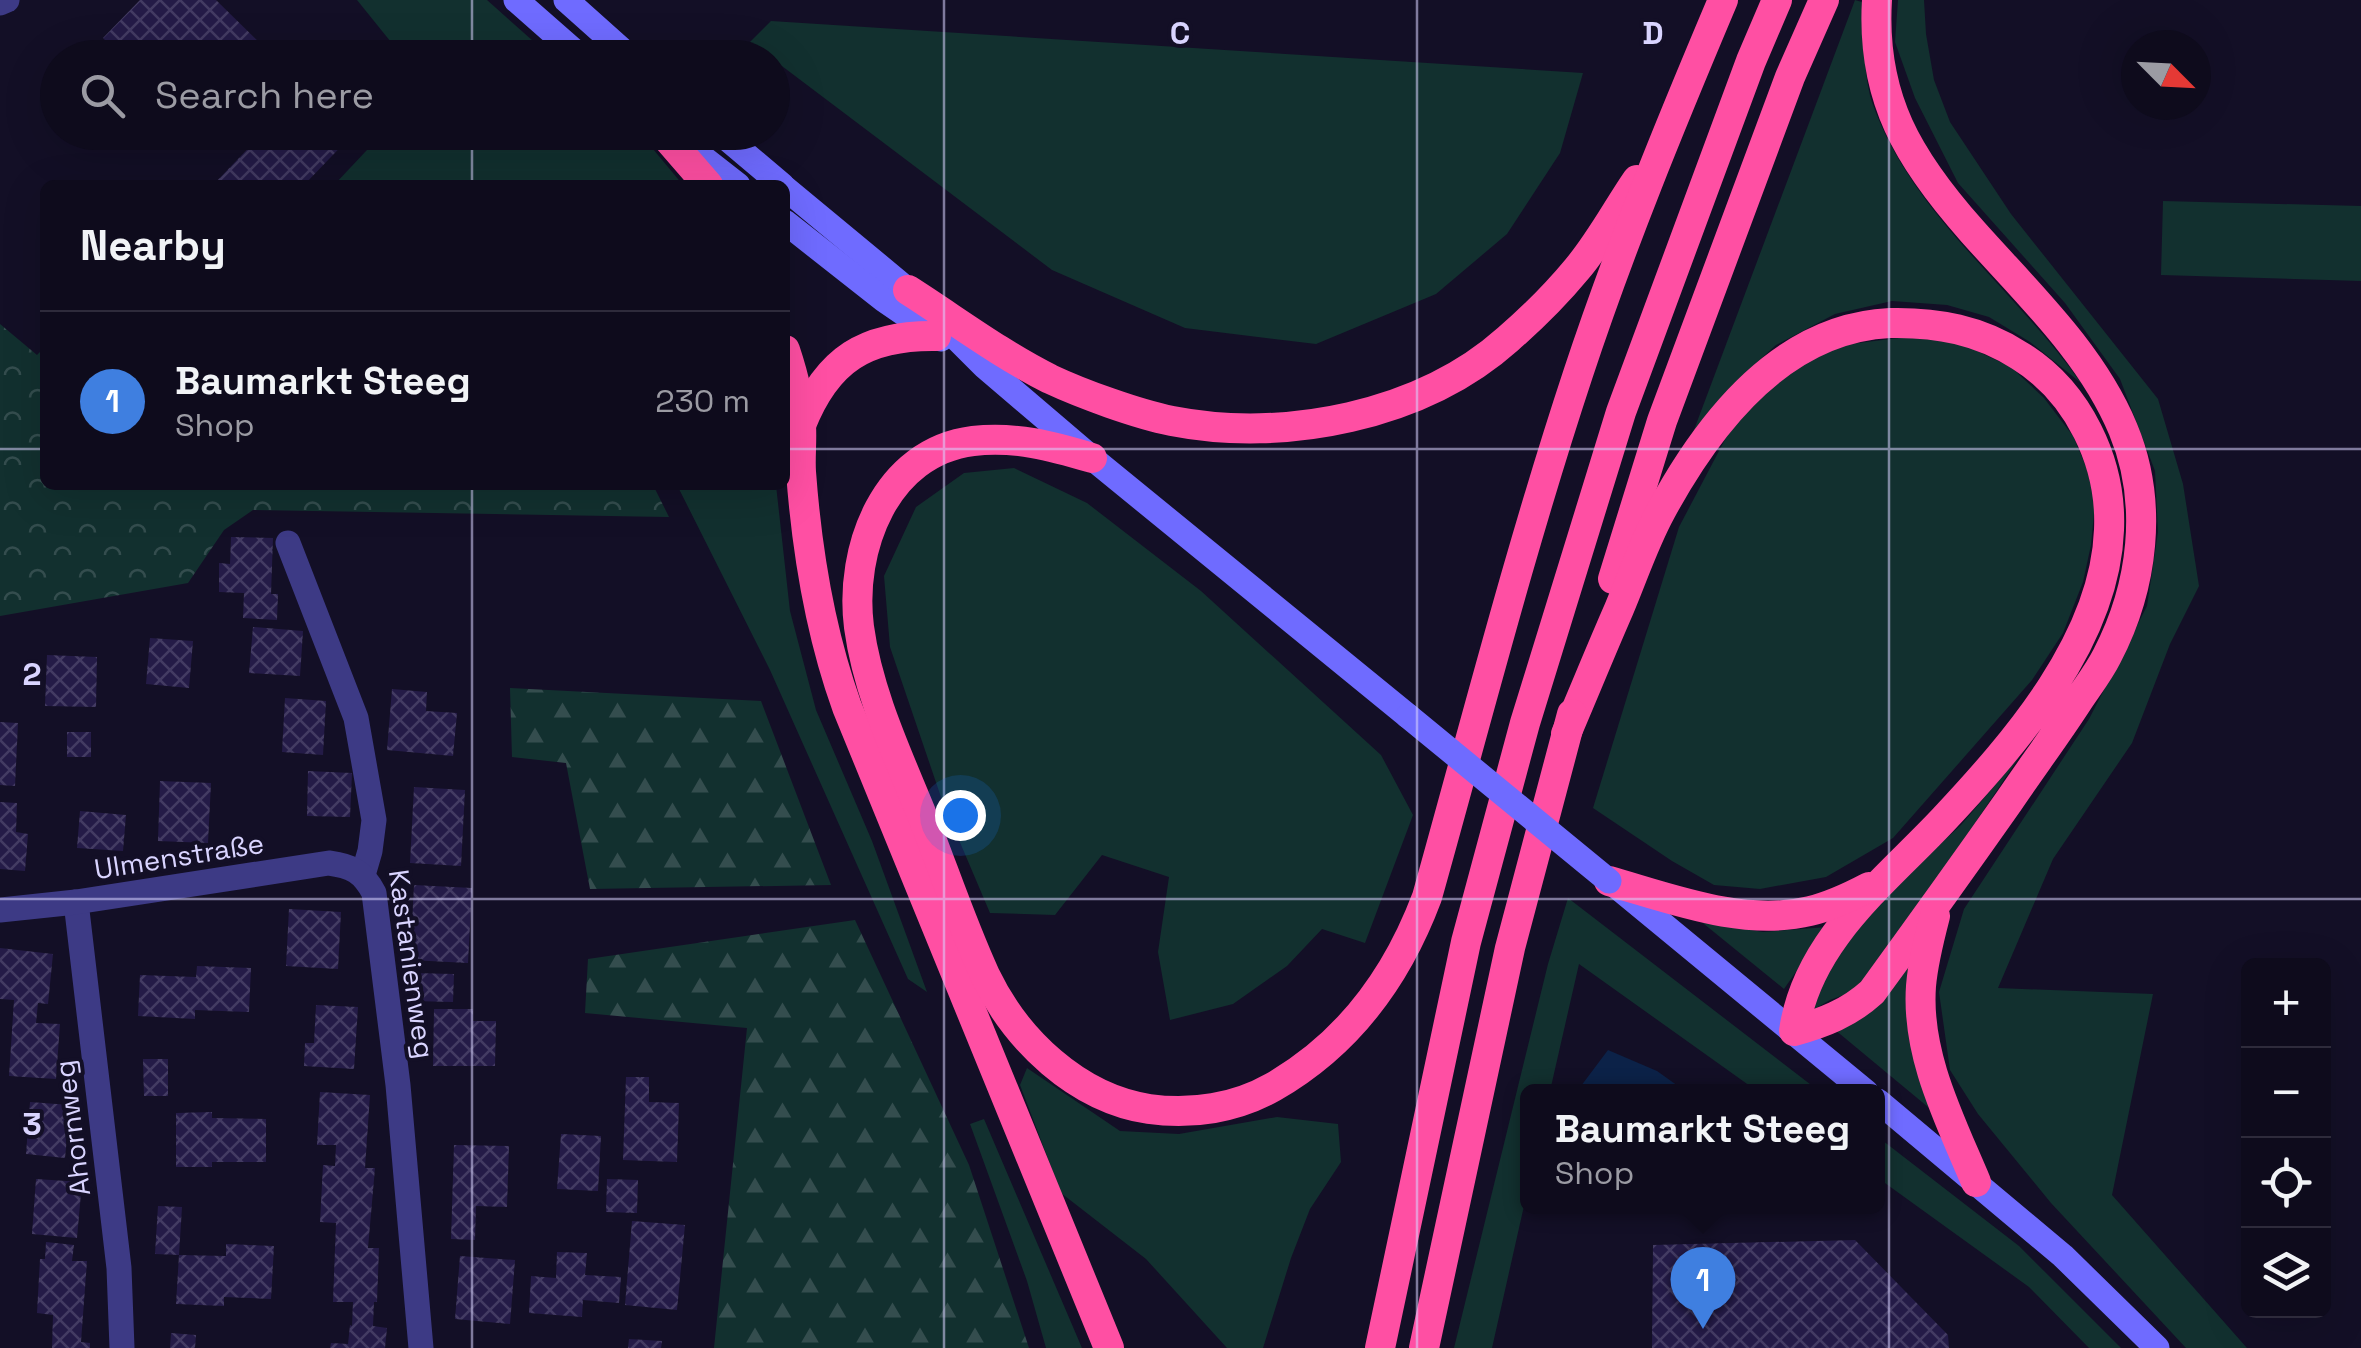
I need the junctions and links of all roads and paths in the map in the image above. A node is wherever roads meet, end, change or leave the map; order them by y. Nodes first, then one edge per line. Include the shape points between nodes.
1 (516, 0) edge
2 (566, 0) edge
3 (1723, 0) edge
4 (1778, 0) edge
5 (1824, 0) edge
6 (1877, 0) edge
7 (562, 40) edge
8 (611, 40) edge
9 (1666, 136) junction
10 (678, 150) edge
11 (694, 150) edge
12 (741, 150) edge
13 (704, 180) edge
14 (732, 180) edge
15 (777, 180) edge
16 (790, 191) edge
17 (790, 226) edge
18 (908, 290) junction
19 (936, 336) junction
20 (790, 366) edge
21 (984, 366) junction
22 (801, 424) junction
23 (1092, 458) junction
24 (288, 543) dead end
25 (1566, 734) junction
26 (363, 875) junction
27 (1885, 878) junction
28 (1609, 880) junction
29 (1939, 900) junction
30 (76, 902) junction
31 (0, 910) edge
32 (1794, 1031) junction
33 (1857, 1084) edge
34 (1885, 1107) edge
35 (1976, 1182) junction
36 (122, 1348) edge
37 (421, 1348) edge
38 (1109, 1348) edge
39 (1380, 1348) edge
40 (1424, 1348) edge
41 (2157, 1348) edge

1 - 7 main road
2 - 8 main road
3 - 9 highway
4 - 39 highway via 1621,412 1525,723 1466,942
5 - 25 highway via 1662,422
6 - 29 highway via 1883,83 1909,148 2096,378 2128,442 2141,504 2133,589 2106,660
9 - 18 highway via 1578,268 1508,340 1457,377 1352,417 1294,427 1171,421 1053,380
9 - 23 highway via 1568,405 1410,938 1373,1000 1334,1042 1265,1092 1216,1108 1166,1111 1116,1100 1071,1078 1018,1026 986,976 890,733 858,624 862,549 882,502 912,466 987,440 1038,442
10 - 13 highway
11 - 14 main road
12 - 15 main road
16 - 18 main road
17 - 19 main road
18 - 21 main road
19 - 21 main road
19 - 22 highway via 887,339 845,361 824,379
20 - 22 highway
21 - 23 main road
22 - 38 highway via 811,562 832,664
23 - 28 main road, bridge
24 - 26 street, Kastanienweg via 356,718 374,820
25 - 27 highway via 1660,513 1696,453 1744,394 1794,354 1857,326 1932,324 1984,337 2038,370 2082,422 2106,484 2107,550 2096,603 2055,682 1944,820
25 - 40 highway via 1510,948
26 - 30 street, Ulmenstraße via 329,863
26 - 37 street, Kastanienweg via 374,894 398,1085
27 - 28 highway via 1826,906 1772,914 1707,908
27 - 32 highway via 1813,968
28 - 32 main road
29 - 32 highway via 1872,992 1855,1007
29 - 35 highway via 1921,988 1926,1050
30 - 31 street, Ulmenstraße
30 - 36 street, Ahornweg via 119,1268
32 - 33 main road
34 - 35 main road
35 - 41 main road

